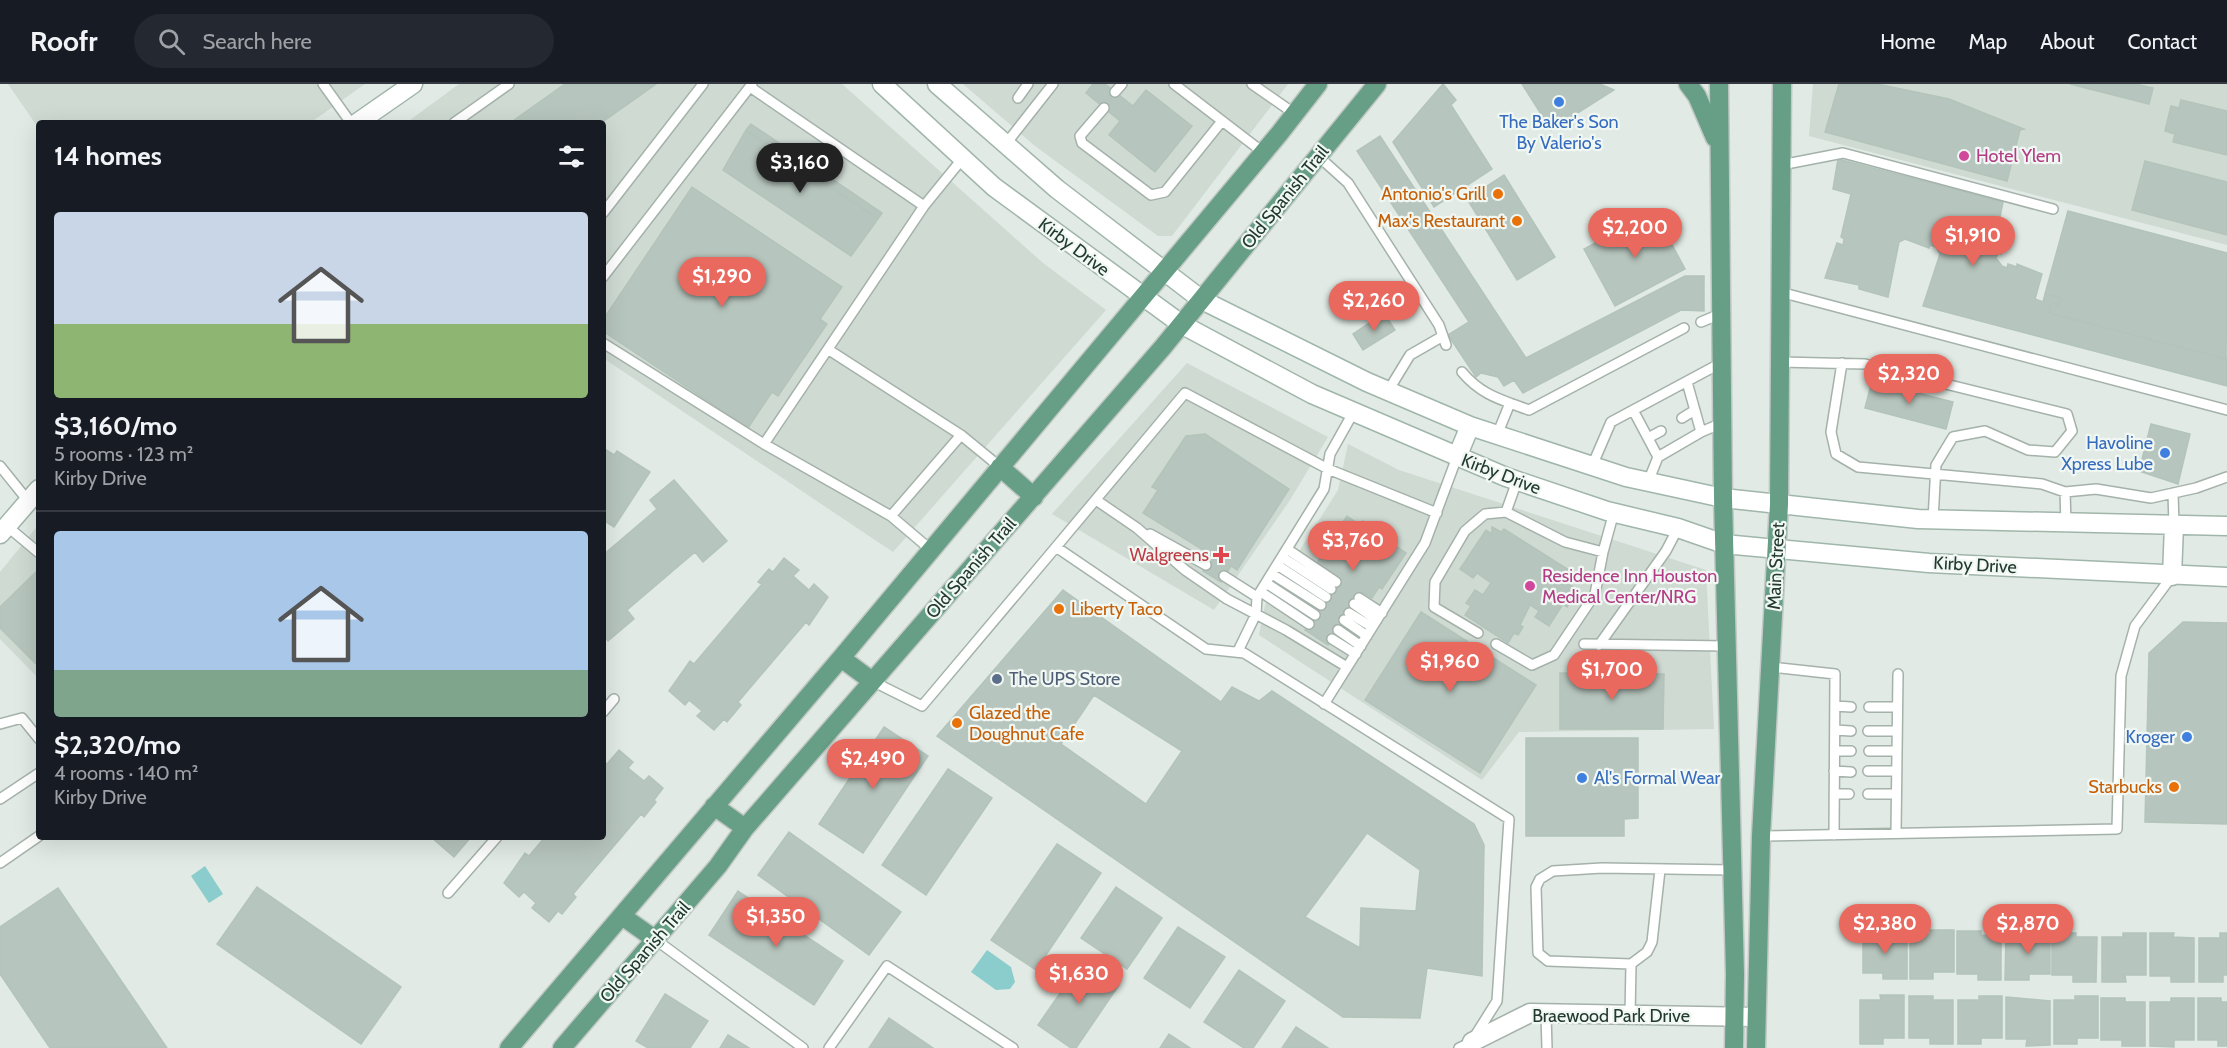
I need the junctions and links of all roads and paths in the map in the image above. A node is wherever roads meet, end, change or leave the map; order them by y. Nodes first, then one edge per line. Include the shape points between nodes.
1 (323, 84) edge
2 (413, 84) edge
3 (509, 84) edge
4 (703, 84) edge
5 (882, 84) edge
6 (937, 84) edge
7 (1028, 84) edge
8 (1053, 84) edge
9 (1174, 84) edge
10 (1252, 84) edge
11 (1318, 84) edge
12 (1377, 84) edge
13 (1688, 84) edge
14 (1719, 84) edge
15 (1782, 84) edge
16 (751, 86) edge
17 (1018, 98) dead end
18 (1104, 108) dead end
19 (1295, 114) junction
20 (349, 120) edge
21 (361, 120) edge
22 (458, 120) edge
23 (1222, 121) junction
24 (1005, 145) junction
25 (1718, 145) junction
26 (1264, 153) junction
27 (1318, 156) junction
28 (963, 158) junction
29 (1781, 165) junction
30 (924, 206) junction
31 (606, 209) edge
32 (2054, 209) dead end
33 (606, 273) edge
34 (1163, 273) junction
35 (1780, 292) junction
36 (1143, 297) junction
37 (1202, 300) junction
38 (1720, 314) junction
39 (1701, 322) dead end
40 (1181, 324) junction
41 (1684, 328) dead end
42 (606, 345) edge
43 (829, 350) junction
44 (1780, 362) junction
45 (1721, 363) junction
46 (1842, 363) junction
47 (1462, 372) dead end
48 (1687, 382) junction
49 (1388, 392) junction
50 (1510, 403) junction
51 (1633, 410) junction
52 (1695, 410) junction
53 (2227, 410) edge
54 (1353, 413) junction
55 (1683, 418) dead end
56 (1722, 423) junction
57 (1470, 426) junction
58 (1661, 431) dead end
59 (1701, 432) junction
60 (961, 435) junction
61 (1497, 435) junction
62 (1648, 438) junction
63 (764, 444) junction
64 (1457, 457) junction
65 (1658, 457) junction
66 (0, 466) edge
67 (1592, 466) junction
68 (1000, 467) junction
69 (1328, 469) junction
70 (1935, 475) junction
71 (2227, 477) edge
72 (1517, 481) junction
73 (1648, 482) junction
74 (2065, 492) junction
75 (2173, 493) junction
76 (34, 496) edge
77 (1034, 497) junction
78 (1723, 498) junction
79 (1096, 500) junction
80 (1779, 504) junction
81 (1506, 512) junction
82 (1614, 512) junction
83 (1437, 513) junction
84 (891, 516) junction
85 (1933, 520) junction
86 (2066, 524) junction
87 (2174, 525) junction
88 (2227, 526) edge
89 (1137, 528) junction
90 (1678, 528) junction
91 (4, 531) edge
92 (1724, 544) junction
93 (1056, 547) junction
94 (932, 550) junction
95 (1777, 550) junction
96 (36, 552) edge
97 (1603, 552) junction
98 (1285, 553) junction
99 (1206, 565) dead end
100 (1274, 570) junction
101 (1224, 576) dead end
102 (2172, 576) junction
103 (2227, 577) edge
104 (1266, 583) junction
105 (1259, 595) junction
106 (1256, 614) junction
107 (1375, 624) junction
108 (1478, 633) dead end
109 (1335, 634) dead end
110 (1496, 644) dead end
111 (1584, 644) dead end
112 (1599, 645) junction
113 (1727, 646) junction
114 (1358, 650) junction
115 (1238, 651) junction
116 (841, 658) junction
117 (1347, 667) junction
118 (1771, 667) junction
119 (1898, 674) dead end
120 (872, 681) junction
121 (614, 699) dead end
122 (1324, 704) junction
123 (1835, 706) junction
124 (1869, 706) dead end
125 (1851, 707) dead end
126 (1897, 707) junction
127 (606, 708) edge
128 (0, 724) edge
129 (1835, 730) junction
130 (1851, 731) dead end
131 (1868, 731) dead end
132 (1897, 731) junction
133 (36, 736) edge
134 (1835, 751) junction
135 (1851, 751) dead end
136 (1869, 751) dead end
137 (1897, 751) junction
138 (1834, 771) junction
139 (1868, 771) dead end
140 (1896, 771) junction
141 (1851, 772) dead end
142 (36, 775) edge
143 (1834, 794) junction
144 (1849, 794) dead end
145 (1868, 794) dead end
146 (1896, 794) junction
147 (0, 800) edge
148 (714, 806) junction
149 (745, 828) junction
150 (1896, 833) junction
151 (1834, 835) junction
152 (1761, 836) junction
153 (36, 838) edge
154 (494, 840) edge
155 (0, 863) edge
156 (1660, 870) junction
157 (1732, 870) junction
158 (448, 893) dead end
159 (622, 916) junction
160 (656, 940) junction
161 (1631, 964) junction
162 (1546, 1014) junction
163 (1630, 1015) junction
164 (1734, 1017) junction
165 (1756, 1017) junction
166 (1466, 1046) edge
167 (564, 1047) edge
168 (509, 1048) edge
169 (803, 1048) edge
170 (829, 1048) edge
171 (1013, 1048) edge
172 (1547, 1048) edge
173 (1734, 1048) edge
174 (1756, 1048) edge

1 - 20 lane
2 - 21 main road
3 - 22 lane
4 - 31 lane
5 - 28 main road, Kirby Drive
6 - 24 main road, Kirby Drive
7 - 17 lane
8 - 24 lane
9 - 23 lane
10 - 19 lane
11 - 19 main road
12 - 27 main road, Old Spanish Trail
13 - 25 main road
14 - 25 main road
15 - 29 main road, Main Street
16 - 30 lane
16 - 33 lane
18 - 23 lane via 1080,136 1082,143 1151,195 1165,192
19 - 26 main road
23 - 26 lane
24 - 34 main road, Kirby Drive
25 - 38 main road
26 - 34 main road
27 - 37 main road, Old Spanish Trail
27 - 49 lane via 1348,183 1439,325 1445,341 1410,355
28 - 30 lane
28 - 36 main road, Kirby Drive via 994,187
29 - 32 lane via 1842,153
29 - 35 main road, Main Street
30 - 43 lane
34 - 36 main road
34 - 37 main road, Kirby Drive
35 - 44 main road, Main Street
35 - 53 lane
36 - 40 main road, Kirby Drive
36 - 68 main road
37 - 40 main road, Old Spanish Trail
37 - 49 main road, Kirby Drive
38 - 39 lane
38 - 45 main road
40 - 54 main road, Kirby Drive
40 - 77 main road, Old Spanish Trail
41 - 50 lane via 1549,402 1529,410
42 - 63 lane
43 - 60 lane
43 - 63 lane
44 - 46 lane
44 - 80 main road, Main Street
45 - 48 lane
45 - 56 main road
46 - 70 lane via 1831,432 1836,454 1858,467
46 - 70 lane via 1865,364 2067,414 2072,431 2055,452 2028,450 1985,430 1953,437 1936,465
47 - 50 lane via 1474,387
48 - 51 lane
48 - 52 lane
49 - 57 main road, Kirby Drive
50 - 61 lane
51 - 62 lane
51 - 67 lane via 1611,422
52 - 55 lane
52 - 59 lane
54 - 64 main road, Kirby Drive
54 - 69 lane via 1330,454
56 - 59 lane
56 - 78 main road
57 - 61 main road, Kirby Drive
57 - 64 main road
58 - 62 lane
59 - 65 lane
60 - 68 lane
60 - 84 lane
61 - 67 main road, Kirby Drive
62 - 65 lane
63 - 84 lane
64 - 72 main road, Kirby Drive
64 - 83 lane
65 - 73 lane
66 - 76 lane
67 - 73 main road, Kirby Drive
68 - 77 main road
68 - 94 main road
69 - 79 lane via 1185,393
69 - 83 lane
69 - 98 lane via 1324,489
70 - 74 lane via 2042,484
70 - 85 lane
71 - 75 lane
72 - 81 lane
72 - 82 main road, Kirby Drive
73 - 78 main road, Kirby Drive
74 - 75 lane via 2096,489 2151,498
74 - 86 lane
75 - 87 lane
76 - 91 main road
77 - 120 main road, Old Spanish Trail
78 - 80 main road, Kirby Drive
78 - 92 main road
79 - 89 lane
79 - 93 lane
80 - 85 main road, Kirby Drive
80 - 95 main road, Main Street
81 - 97 lane via 1565,542
81 - 108 lane via 1485,514 1465,531 1435,582 1432,610
82 - 90 main road, Kirby Drive
82 - 97 lane
83 - 107 lane via 1425,543
84 - 94 lane
85 - 86 main road, Kirby Drive
86 - 87 main road, Kirby Drive
87 - 88 main road, Kirby Drive
87 - 102 main road
89 - 99 lane
89 - 106 lane via 1185,570
90 - 92 main road, Kirby Drive
90 - 112 lane
91 - 96 lane
92 - 95 main road, Kirby Drive
92 - 113 main road
93 - 115 lane via 1206,649
93 - 120 lane via 922,706
94 - 116 main road
95 - 102 main road, Kirby Drive
95 - 118 main road, Main Street
97 - 110 lane via 1595,594 1554,656 1530,669
98 - 100 lane
98 - 100 lane via 1329,594
100 - 104 lane
101 - 105 lane
102 - 103 main road, Kirby Drive
102 - 150 lane via 2134,626 2121,676 2117,829
104 - 105 lane
104 - 105 lane via 1312,619
105 - 106 lane
106 - 115 lane
106 - 117 lane
107 - 107 lane via 1352,609
107 - 114 lane
109 - 114 lane
111 - 112 lane
112 - 113 lane
113 - 157 main road
114 - 117 lane
115 - 122 lane
116 - 120 main road
116 - 148 main road
117 - 122 lane
118 - 123 lane via 1835,674
118 - 152 main road, Main Street
119 - 126 lane
120 - 149 main road, Old Spanish Trail
121 - 127 lane
122 - 166 lane via 1509,819 1497,1001
123 - 125 lane
123 - 129 lane
124 - 126 lane
126 - 132 lane
128 - 133 lane via 22,718
129 - 130 lane
129 - 134 lane
131 - 132 lane
132 - 137 lane
134 - 135 lane
134 - 138 lane
136 - 137 lane
137 - 140 lane
138 - 141 lane
138 - 143 lane
139 - 140 lane
140 - 146 lane
142 - 147 lane
143 - 144 lane
143 - 151 lane
145 - 146 lane
146 - 150 lane
148 - 149 main road
148 - 159 main road
149 - 160 main road, Old Spanish Trail
150 - 151 lane
151 - 152 lane
152 - 165 main road, Main Street
153 - 155 lane
154 - 158 lane
156 - 157 lane
156 - 161 lane via 1652,942 1647,952
156 - 161 lane via 1553,871 1540,879 1536,887 1536,946 1543,959
157 - 164 main road
159 - 160 main road
159 - 168 main road
160 - 167 main road, Old Spanish Trail
160 - 169 lane
161 - 163 lane
162 - 163 main road, Braewood Park Drive
162 - 166 main road, Braewood Park Drive via 1530,1013
162 - 172 lane
163 - 164 main road, Braewood Park Drive
164 - 165 main road, Braewood Park Drive
164 - 173 main road
165 - 174 main road, Main Street
170 - 171 lane via 888,966

